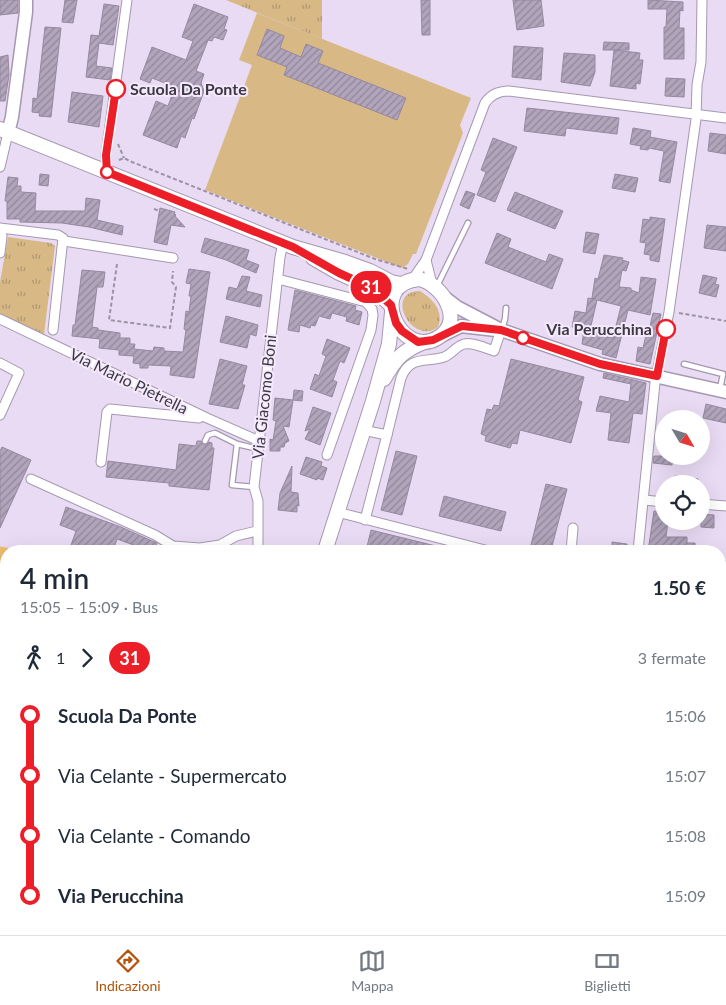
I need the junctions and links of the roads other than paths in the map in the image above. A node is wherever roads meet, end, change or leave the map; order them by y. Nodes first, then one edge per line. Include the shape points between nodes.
1 (26, 0) edge
2 (127, 0) edge
3 (702, 0) edge
4 (696, 114) junction
5 (726, 118) edge
6 (4, 131) edge
7 (0, 167) edge
8 (107, 172) junction
9 (468, 223) dead end
10 (0, 229) edge
11 (64, 241) junction
12 (288, 245) junction
13 (0, 253) edge
14 (173, 258) dead end
15 (426, 260) junction
16 (408, 277) junction
17 (278, 279) junction
18 (437, 289) junction
19 (506, 308) dead end
20 (391, 309) junction
21 (0, 319) edge
22 (53, 330) dead end
23 (501, 330) junction
24 (441, 336) junction
25 (424, 342) junction
26 (0, 363) edge
27 (684, 364) dead end
28 (657, 376) junction
29 (723, 391) edge
30 (372, 401) junction
31 (0, 415) edge
32 (207, 418) junction
33 (363, 430) junction
34 (387, 435) junction
35 (205, 441) dead end
36 (237, 444) junction
37 (259, 445) junction
38 (327, 455) dead end
39 (101, 462) dead end
40 (31, 479) dead end
41 (254, 487) junction
42 (644, 500) junction
43 (655, 501) edge
44 (710, 505) edge
45 (726, 506) edge
46 (337, 512) junction
47 (365, 520) junction
48 (573, 528) dead end
49 (257, 531) junction
50 (171, 545) edge
51 (220, 545) edge
52 (258, 545) edge
53 (327, 545) edge
54 (465, 545) edge
55 (572, 545) edge
56 (639, 545) edge

1 - 6 main road via 15,98
2 - 8 street via 106,155
3 - 4 street
4 - 5 street
4 - 15 street via 509,91 491,95 485,103
4 - 28 street
6 - 7 street
6 - 8 main road
8 - 12 main road
9 - 18 lane
10 - 11 street via 58,235
10 - 13 street
11 - 14 street
11 - 22 street
12 - 16 main road via 345,262 391,282
12 - 17 street, Via Giacomo Boni
12 - 20 main road via 372,288
15 - 16 street
15 - 18 street
16 - 18 main road
16 - 20 main road via 396,291
17 - 37 street, Via Giacomo Boni
17 - 38 street via 366,302 372,308 369,338
18 - 23 main road via 457,307
18 - 24 main road via 448,304 450,314 447,329
19 - 23 lane
20 - 25 main road via 402,331 418,342
20 - 30 main road via 389,344
21 - 32 street, Via Mario Pietrella
23 - 24 main road via 462,326
23 - 28 main road via 600,364
23 - 34 street via 494,351 466,343 444,357 420,360 408,367 401,378
24 - 25 main road
25 - 30 main road via 401,354
26 - 31 street via 19,373
27 - 29 lane via 723,374
28 - 29 main road
28 - 42 street
30 - 33 main road
32 - 37 street, Via Mario Pietrella
32 - 39 street via 110,409
33 - 34 street
33 - 46 main road
34 - 47 street
35 - 36 lane via 208,435 215,433
36 - 37 lane
36 - 41 lane via 232,484
37 - 41 street, Via Giacomo Boni
40 - 50 street
41 - 49 street, Via Giacomo Boni via 258,501
42 - 43 street
42 - 56 street
44 - 45 street
46 - 47 street
46 - 53 main road
47 - 54 street
48 - 55 street
49 - 51 street via 236,536
49 - 52 street, Via Giacomo Boni

